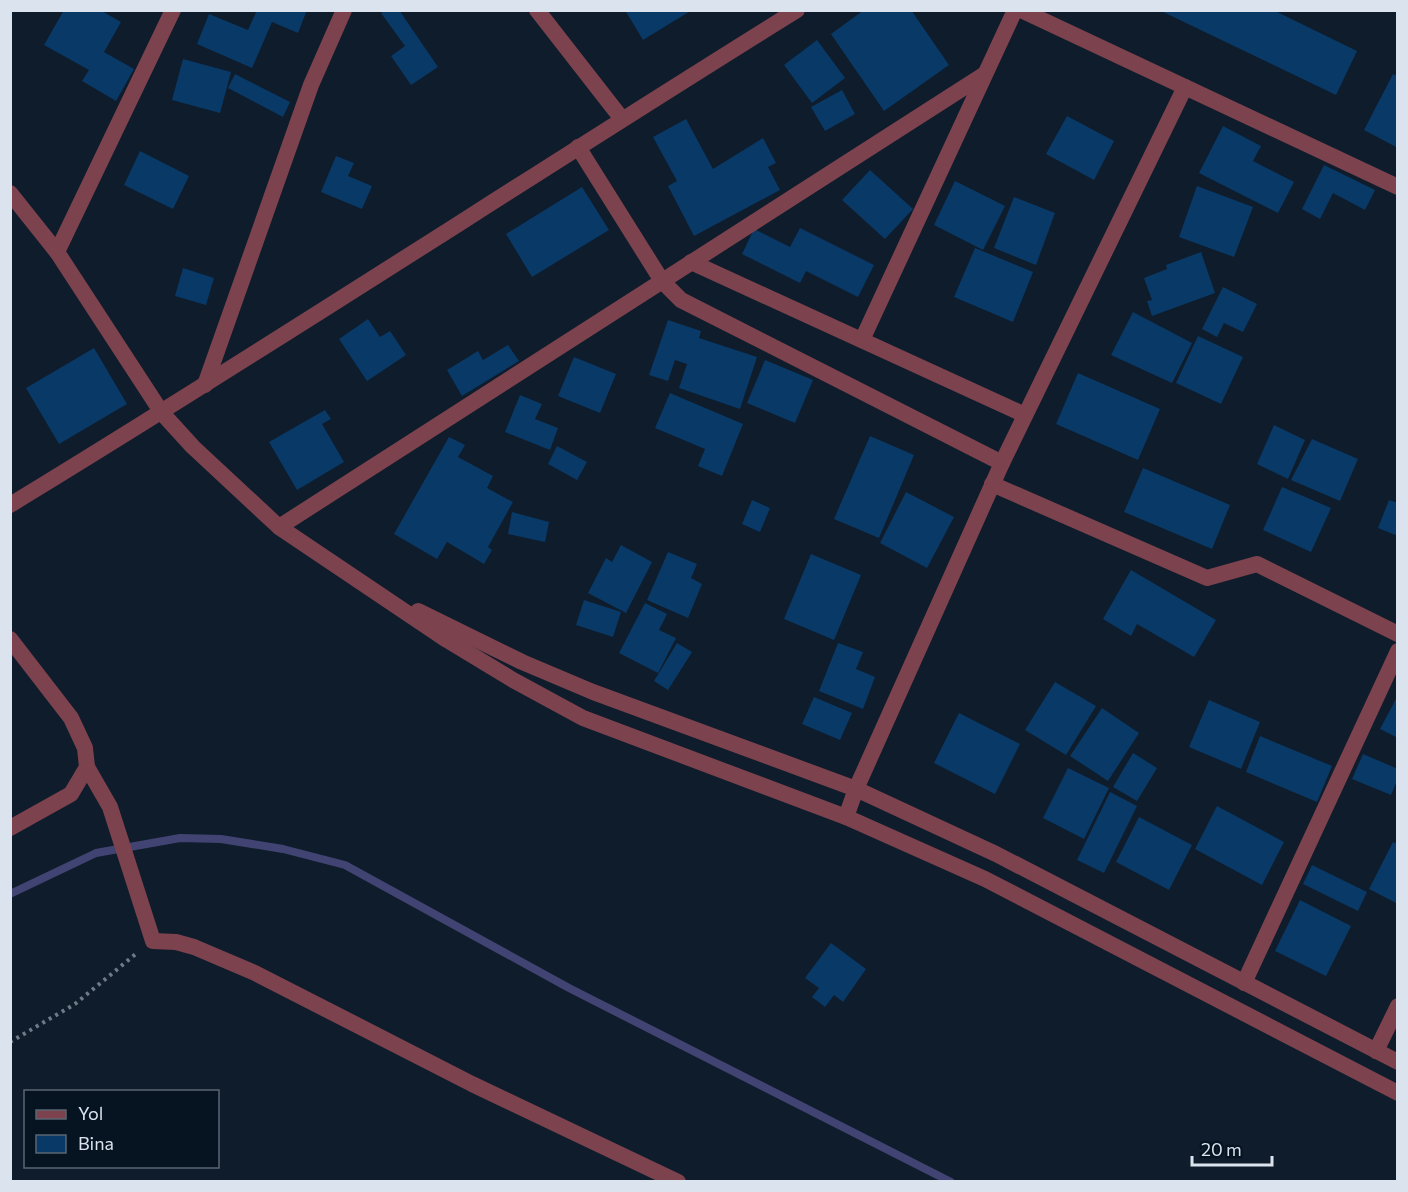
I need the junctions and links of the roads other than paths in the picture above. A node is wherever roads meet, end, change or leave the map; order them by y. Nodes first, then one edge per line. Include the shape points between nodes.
1 (173, 10) edge
2 (344, 10) edge
3 (537, 10) edge
4 (796, 10) edge
5 (1015, 10) edge
6 (1021, 10) edge
7 (986, 74) junction
8 (1185, 87) junction
9 (622, 119) junction
10 (578, 147) junction
11 (1398, 187) edge
12 (10, 192) edge
13 (57, 252) junction
14 (691, 262) junction
15 (662, 281) junction
16 (862, 340) junction
17 (205, 385) junction
18 (162, 413) junction
19 (1025, 415) junction
20 (1002, 463) junction
21 (992, 484) junction
22 (10, 505) edge
23 (279, 527) junction
24 (371, 589) junction
25 (1398, 634) edge
26 (10, 639) edge
27 (1398, 651) edge
28 (87, 767) junction
29 (856, 789) junction
30 (846, 817) junction
31 (10, 828) edge
32 (1244, 983) junction
33 (1398, 1006) edge
34 (1376, 1051) junction
35 (1398, 1062) edge
36 (1398, 1093) edge
37 (678, 1182) edge

1 - 13 street
2 - 17 street via 311,85
3 - 9 street
4 - 9 street
5 - 7 street
6 - 8 street
7 - 14 street
7 - 16 street
8 - 11 street
8 - 19 street
9 - 10 street
10 - 15 street
10 - 17 street
12 - 13 street
13 - 18 street
14 - 15 street
14 - 16 street
15 - 20 street via 681,300 702,312
15 - 23 street
16 - 19 street
17 - 18 street
18 - 22 street
18 - 23 street
19 - 20 street
20 - 21 street
21 - 25 street via 1207,578 1257,564
21 - 29 street
23 - 24 street
24 - 29 street via 593,692
24 - 30 street via 513,680 583,718
26 - 28 street via 71,718 85,748
27 - 32 street
28 - 31 street via 71,794
28 - 37 street via 110,807 153,941 176,942 255,973 472,1084
29 - 30 street
29 - 32 street via 996,854
30 - 36 street via 985,879
32 - 34 street
33 - 34 street
34 - 35 street

